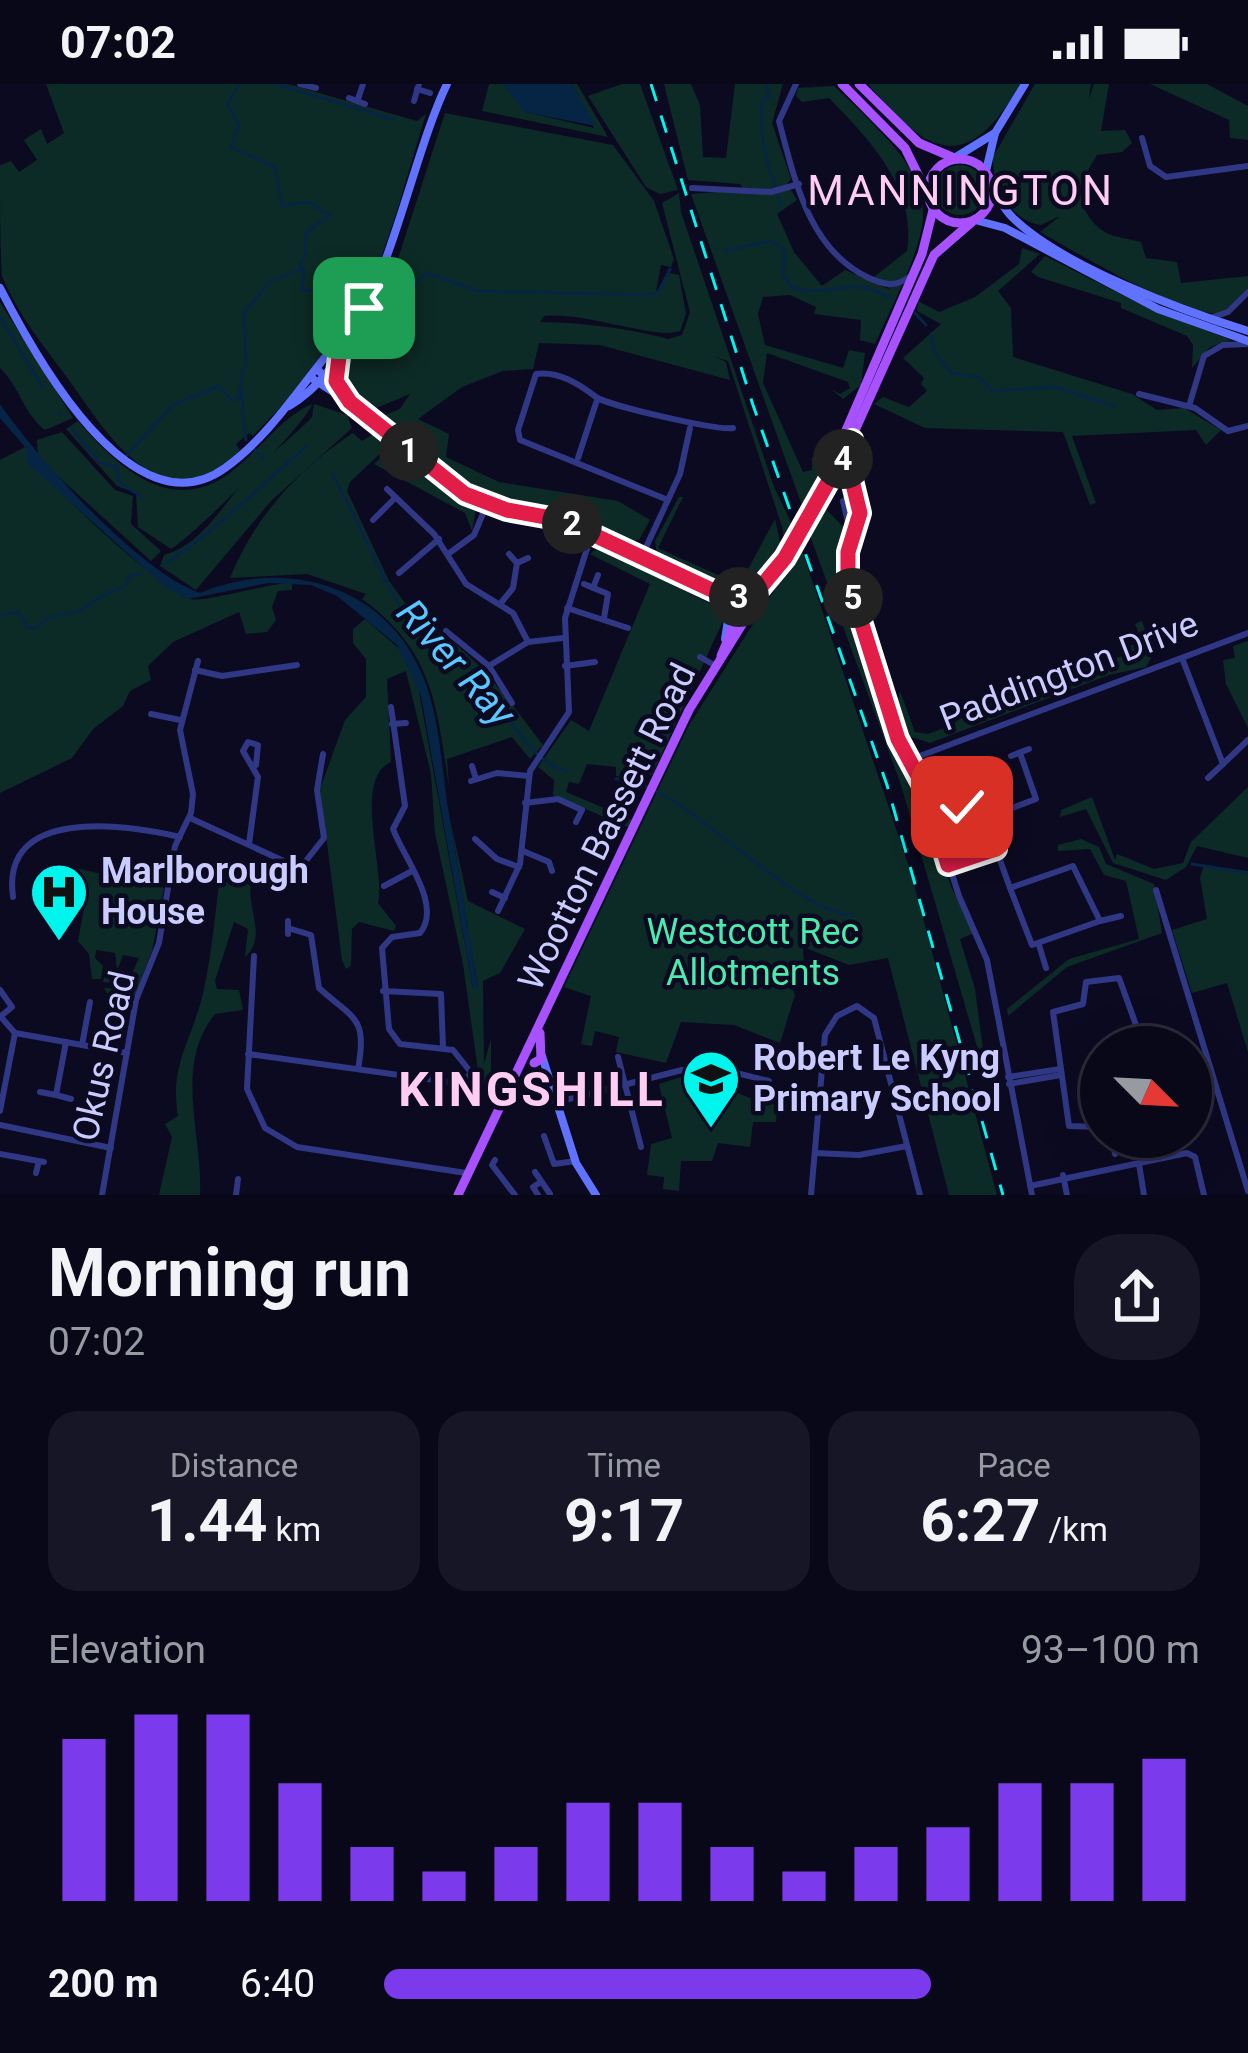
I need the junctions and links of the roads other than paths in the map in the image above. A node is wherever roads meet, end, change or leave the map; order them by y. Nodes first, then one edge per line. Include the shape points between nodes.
1 (363, 84) edge
2 (446, 84) edge
3 (796, 84) edge
4 (839, 84) edge
5 (859, 84) edge
6 (1024, 84) edge
7 (418, 86) edge
8 (430, 93) dead end
9 (357, 100) dead end
10 (413, 100) dead end
11 (995, 133) junction
12 (1142, 137) dead end
13 (954, 157) junction
14 (1248, 166) edge
15 (986, 177) junction
16 (799, 184) junction
17 (692, 188) dead end
18 (933, 204) junction
19 (974, 221) junction
20 (914, 274) junction
21 (0, 288) edge
22 (1248, 292) edge
23 (1238, 302) junction
24 (1206, 318) junction
25 (354, 324) junction
26 (1246, 331) edge
27 (1248, 343) edge
28 (340, 349) junction
29 (316, 375) junction
30 (338, 393) junction
31 (1139, 394) dead end
32 (300, 399) junction
33 (597, 400) junction
34 (1189, 406) junction
35 (287, 407) junction
36 (690, 426) junction
37 (1248, 426) edge
38 (733, 428) dead end
39 (852, 440) junction
40 (579, 459) junction
41 (829, 480) junction
42 (387, 489) dead end
43 (856, 496) junction
44 (394, 499) junction
45 (668, 500) junction
46 (487, 504) junction
47 (373, 517) dead end
48 (592, 533) junction
49 (439, 539) junction
50 (852, 539) junction
51 (448, 554) junction
52 (509, 554) dead end
53 (528, 558) dead end
54 (641, 558) junction
55 (518, 563) junction
56 (399, 573) dead end
57 (598, 574) dead end
58 (716, 592) junction
59 (500, 604) junction
60 (752, 606) junction
61 (567, 608) junction
62 (604, 618) junction
63 (461, 626) dead end
64 (628, 628) dead end
65 (1248, 633) edge
66 (563, 638) junction
67 (725, 640) junction
68 (528, 641) junction
69 (700, 657) dead end
70 (1182, 658) junction
71 (198, 661) dead end
72 (292, 661) dead end
73 (718, 661) junction
74 (489, 666) junction
75 (565, 666) junction
76 (194, 670) junction
77 (590, 675) dead end
78 (512, 704) dead end
79 (391, 707) dead end
80 (157, 713) dead end
81 (181, 720) junction
82 (406, 723) dead end
83 (392, 724) junction
84 (1248, 740) edge
85 (1020, 753) dead end
86 (323, 760) dead end
87 (909, 760) junction
88 (1223, 764) junction
89 (256, 765) dead end
90 (472, 766) dead end
91 (528, 776) junction
92 (1208, 778) dead end
93 (525, 802) junction
94 (984, 816) junction
95 (190, 818) junction
96 (576, 822) dead end
97 (490, 835) dead end
98 (180, 837) junction
99 (249, 844) junction
100 (523, 851) junction
101 (997, 852) junction
102 (519, 867) junction
103 (949, 869) junction
104 (412, 871) junction
105 (552, 871) dead end
106 (4, 873) edge
107 (384, 886) dead end
108 (1010, 888) junction
109 (1156, 890) dead end
110 (492, 892) dead end
111 (13, 897) dead end
112 (505, 898) junction
113 (498, 911) dead end
114 (1121, 916) dead end
115 (1100, 920) junction
116 (288, 928) dead end
117 (1039, 945) junction
118 (254, 956) dead end
119 (1046, 968) dead end
120 (0, 990) edge
121 (383, 991) junction
122 (90, 1002) dead end
123 (0, 1016) edge
124 (1137, 1026) edge
125 (15, 1033) junction
126 (66, 1042) junction
127 (82, 1045) junction
128 (443, 1047) junction
129 (127, 1053) junction
130 (248, 1054) junction
131 (535, 1057) junction
132 (618, 1057) dead end
133 (358, 1070) junction
134 (1061, 1072) junction
135 (473, 1075) junction
136 (1009, 1080) junction
137 (769, 1081) dead end
138 (625, 1088) junction
139 (40, 1093) dead end
140 (56, 1095) junction
141 (71, 1099) dead end
142 (557, 1102) junction
143 (498, 1107) junction
144 (0, 1111) edge
145 (0, 1125) edge
146 (1080, 1128) edge
147 (543, 1143) dead end
148 (907, 1146) junction
149 (641, 1147) dead end
150 (111, 1148) junction
151 (815, 1153) junction
152 (0, 1154) edge
153 (1248, 1154) edge
154 (1238, 1157) junction
155 (495, 1160) dead end
156 (576, 1160) junction
157 (1139, 1164) junction
158 (535, 1172) dead end
159 (36, 1173) dead end
160 (466, 1173) junction
161 (1063, 1174) junction
162 (238, 1179) dead end
163 (541, 1182) junction
164 (527, 1190) dead end
165 (1030, 1190) edge
166 (1248, 1191) edge
167 (550, 1194) edge
168 (102, 1195) edge
169 (236, 1195) edge
170 (458, 1195) edge
171 (516, 1195) edge
172 (538, 1195) edge
173 (596, 1195) edge
174 (811, 1195) edge
175 (920, 1195) edge
176 (1067, 1195) edge
177 (1144, 1195) edge
178 (1204, 1195) edge

1 - 9 street
2 - 25 main road via 389,256
3 - 16 street via 778,118
4 - 18 main road via 905,148
5 - 13 main road via 915,140
6 - 11 main road
7 - 8 street
7 - 10 street
11 - 13 main road
11 - 15 main road
12 - 14 street via 1150,166 1166,177
13 - 15 main road via 972,161
13 - 18 main road via 933,174
15 - 19 main road via 988,203
15 - 24 main road via 1023,226
16 - 17 street via 776,191
16 - 20 street via 825,246 852,269 888,285
18 - 19 main road via 953,222
18 - 20 main road, Wootton Bassett Road
19 - 27 main road via 1005,228 1158,309
19 - 39 main road, Wootton Bassett Road via 934,254
20 - 41 main road, Wootton Bassett Road
21 - 35 main road via 72,401 116,455 145,476 213,476
22 - 23 street
23 - 24 street
23 - 26 street
24 - 26 main road
25 - 28 main road
25 - 29 main road
27 - 34 street via 1204,356
28 - 29 main road
28 - 30 main road
29 - 30 main road
29 - 32 main road
29 - 35 main road
30 - 32 main road
30 - 46 main road via 444,481
31 - 34 street
32 - 35 main road
33 - 36 street
33 - 40 street
33 - 40 street via 588,387 538,373 520,422 523,442
34 - 37 street via 1228,430
36 - 38 street
36 - 45 street
39 - 41 main road, Wootton Bassett Road
39 - 43 street
40 - 45 street
41 - 60 main road, Wootton Bassett Road
42 - 44 street
43 - 50 street
43 - 50 street via 842,501
44 - 47 street
44 - 49 street
45 - 54 street
46 - 48 main road
46 - 51 street via 474,535
48 - 54 main road
48 - 61 street
49 - 51 street
49 - 56 street
50 - 87 street via 848,580
51 - 59 street via 466,584
52 - 55 street
53 - 55 street
54 - 58 main road
55 - 59 street
57 - 62 street via 589,586 609,597
58 - 60 main road
58 - 67 main road via 729,611
59 - 68 street
60 - 67 main road, Wootton Bassett Road
60 - 73 main road, Wootton Bassett Road
61 - 62 street
61 - 66 street
62 - 64 street
63 - 74 street via 449,634
65 - 70 street, Paddington Drive
66 - 68 street
66 - 75 street
67 - 73 main road, Wootton Bassett Road
68 - 74 street
69 - 73 street
70 - 87 street, Paddington Drive
70 - 88 street
71 - 76 street
72 - 76 street via 223,676
73 - 131 main road, Wootton Bassett Road via 542,1021
74 - 78 street
75 - 77 street via 592,663
75 - 91 street via 570,708
76 - 81 street
79 - 83 street
80 - 81 street
81 - 95 street
82 - 83 street
83 - 104 street via 392,765 405,809 393,829
84 - 88 street
85 - 94 street via 1036,799
86 - 99 street via 317,790 324,838 317,853 293,864
87 - 103 street
88 - 92 street
89 - 99 street
90 - 91 street via 473,780
91 - 93 street
93 - 96 street via 558,800 585,811
93 - 100 street
94 - 94 street via 968,770 955,786 966,820
94 - 101 street
95 - 98 street, Okus Road
95 - 99 street
97 - 102 street via 478,842
98 - 106 street via 51,829 24,845
98 - 129 street, Okus Road
100 - 102 street
100 - 105 street
101 - 103 street
101 - 108 street
102 - 112 street
103 - 136 street via 996,991
104 - 107 street
104 - 121 street via 428,922 416,935 385,942
106 - 111 street
108 - 115 street via 1073,866
108 - 117 street via 1030,943
109 - 154 street
110 - 112 street
112 - 113 street
114 - 115 street
115 - 117 street
116 - 133 street via 311,935 319,988 355,1017
117 - 119 street
118 - 130 street
120 - 123 street via 12,1007
121 - 128 street via 393,1039
121 - 128 street via 441,994
122 - 127 street
123 - 125 street
124 - 134 street via 1122,980 1087,982 1082,1005 1052,1013
125 - 126 street
125 - 144 street
126 - 127 street
126 - 140 street
127 - 129 street
128 - 135 street
129 - 150 street, Okus Road
130 - 133 street
130 - 160 street via 252,1109 283,1142
131 - 142 main road
131 - 143 main road
132 - 138 street
133 - 135 street via 449,1082
134 - 136 street
134 - 146 street via 1071,1129
135 - 143 street
136 - 165 street
137 - 138 street via 757,1086 727,1070 680,1070
138 - 142 street
138 - 149 street
139 - 140 street
140 - 141 street
142 - 156 main road
143 - 160 main road
145 - 150 street
147 - 156 street via 556,1165
148 - 151 street
148 - 151 street via 872,1014 857,1006 825,1033
148 - 175 street
150 - 168 street, Okus Road
151 - 174 street
152 - 159 street via 41,1162
153 - 154 street
154 - 166 street
155 - 171 street
156 - 173 main road
157 - 161 street
157 - 177 street
157 - 178 street via 1193,1154
158 - 163 street
160 - 170 main road
161 - 165 street
161 - 176 street
162 - 169 street
163 - 167 street
163 - 172 street via 532,1187
164 - 171 street

